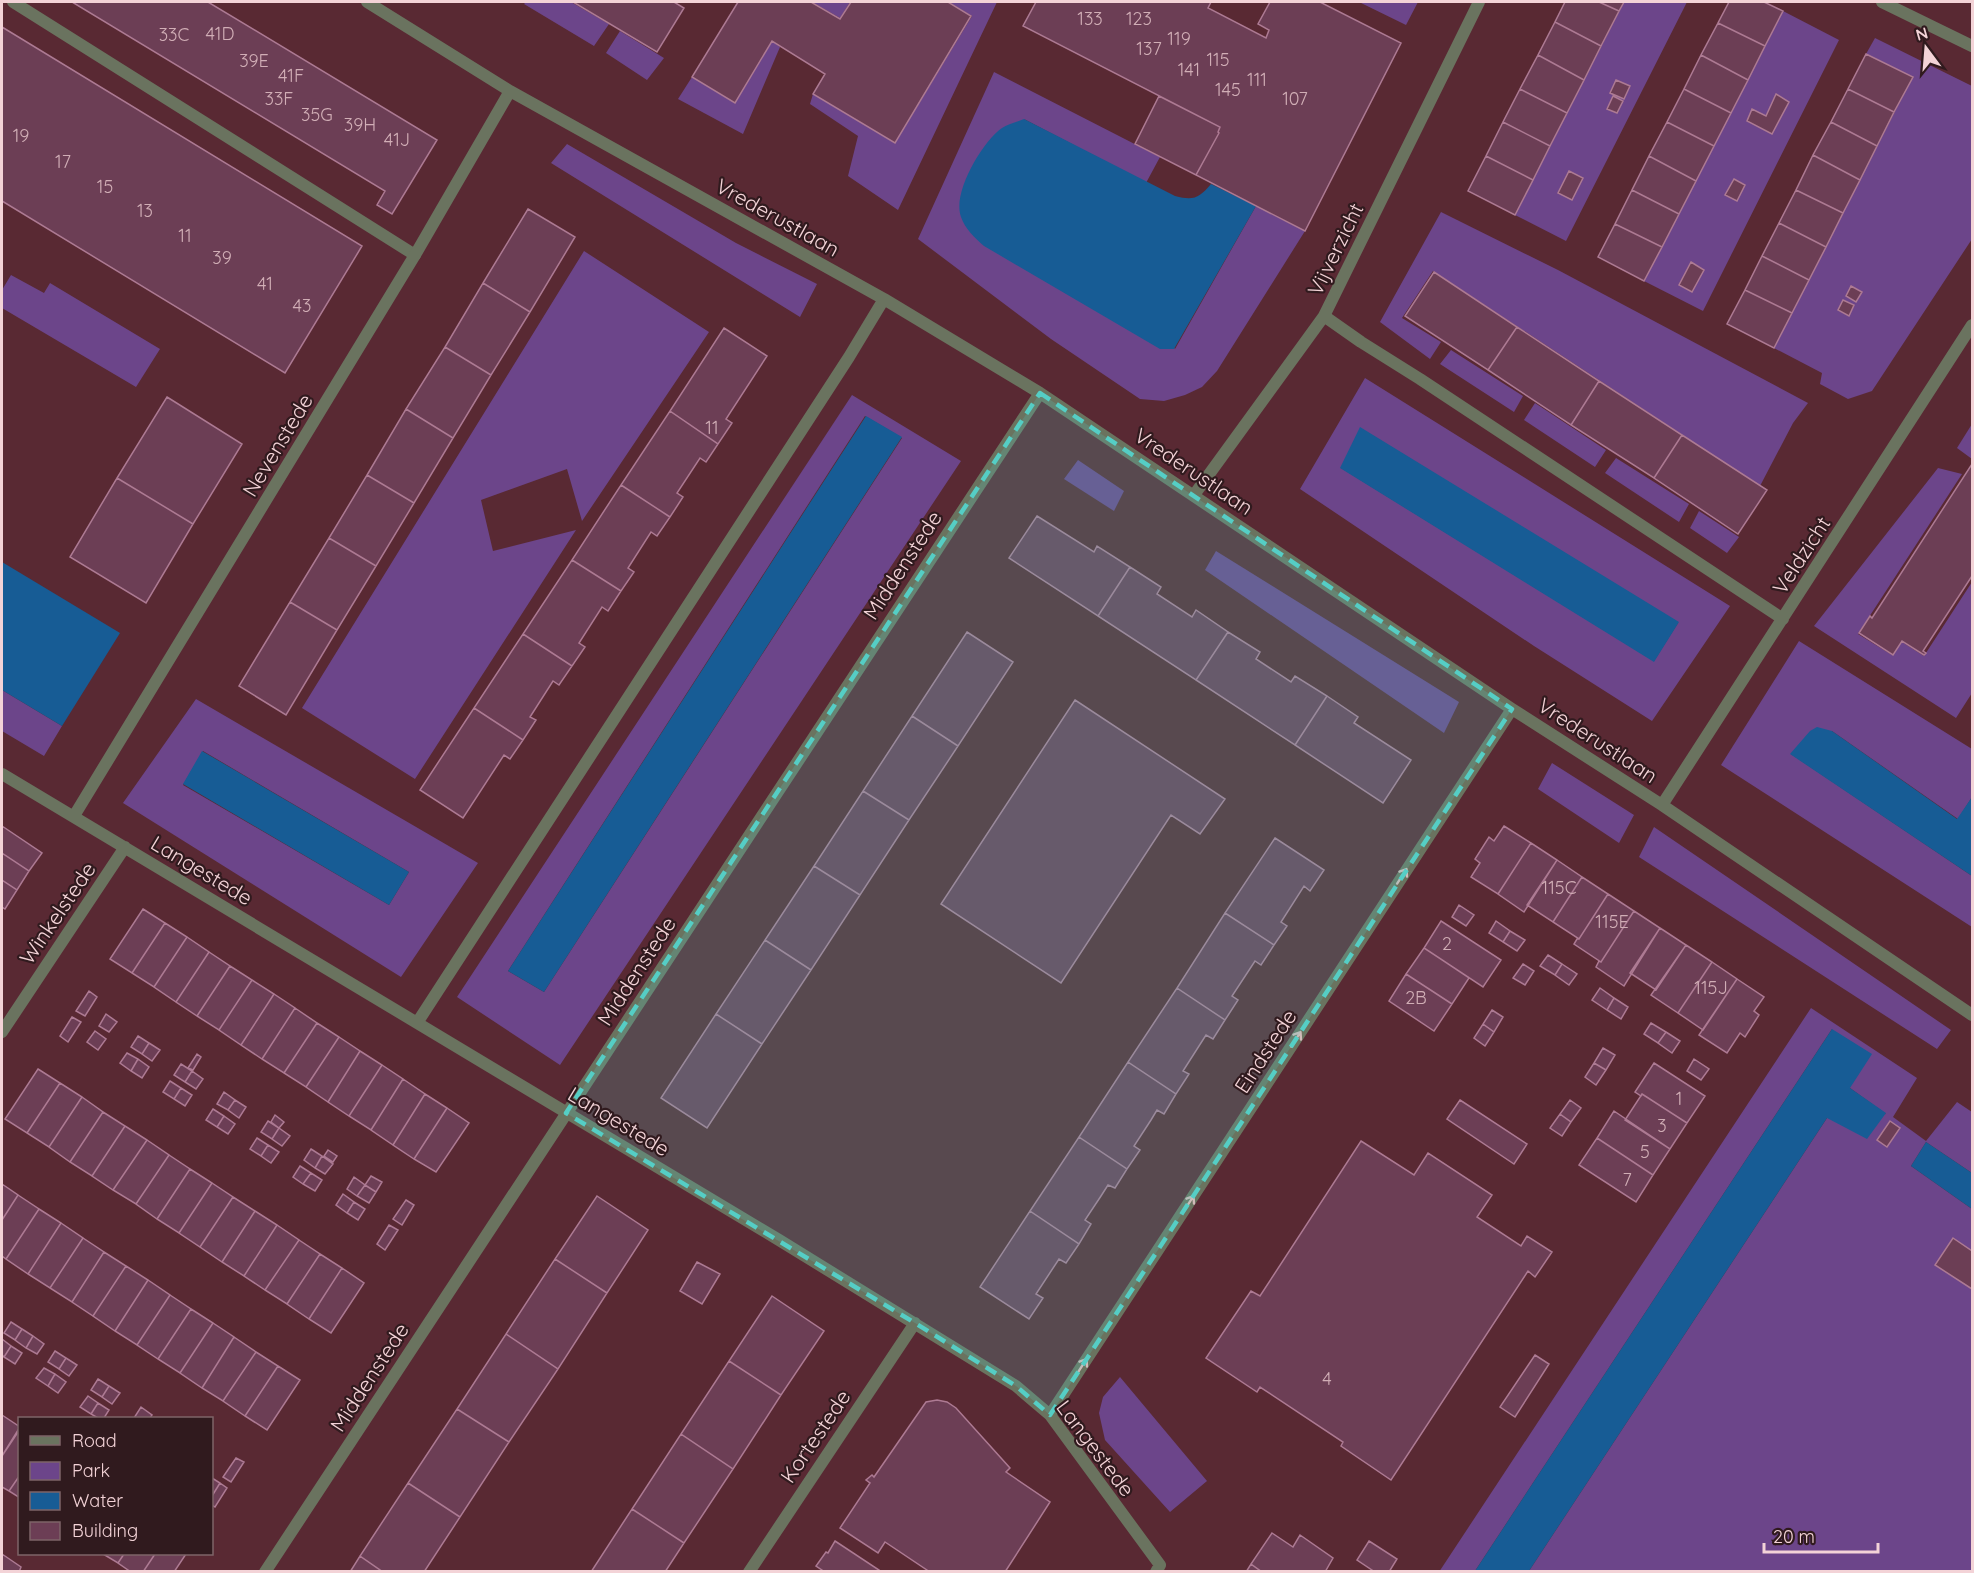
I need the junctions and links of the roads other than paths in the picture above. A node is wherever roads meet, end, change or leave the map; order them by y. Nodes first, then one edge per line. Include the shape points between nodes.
1 (13, 2) edge
2 (367, 2) edge
3 (1479, 2) edge
4 (1882, 2) edge
5 (1972, 46) edge
6 (510, 91) junction
7 (414, 255) junction
8 (884, 299) junction
9 (1324, 316) junction
10 (1972, 325) edge
11 (1040, 393) junction
12 (1194, 495) junction
13 (1783, 619) junction
14 (1512, 709) junction
15 (2, 774) edge
16 (1662, 805) junction
17 (74, 816) junction
18 (125, 847) junction
19 (1972, 1015) edge
20 (417, 1023) junction
21 (2, 1032) edge
22 (566, 1113) junction
23 (915, 1323) junction
24 (1050, 1415) junction
25 (1157, 1568) edge
26 (265, 1572) edge
27 (749, 1572) edge

1 - 7 street
2 - 6 street, Vrederustlaan
3 - 9 street, Vijverzicht
4 - 5 street
6 - 7 street, Nevenstede
6 - 8 street, Vrederustlaan
7 - 17 street, Nevenstede
8 - 11 street, Vrederustlaan
8 - 20 street
9 - 12 street, Vijverzicht
9 - 13 street
10 - 13 street, Veldzicht
11 - 12 street, Vrederustlaan
11 - 22 street, Middenstede
12 - 14 street, Vrederustlaan
13 - 16 street, Veldzicht
14 - 16 street, Vrederustlaan
24 -> 14 street, Eindstede
15 - 17 street, Langestede
16 - 19 street, Vrederustlaan
17 - 18 street, Langestede
18 - 20 street, Langestede
18 - 21 street, Winkelstede
20 - 22 street, Langestede
22 - 23 street, Langestede
22 - 26 street, Middenstede
23 - 24 street, Langestede via 1016,1386
23 - 27 street, Kortestede
24 - 25 street, Langestede

